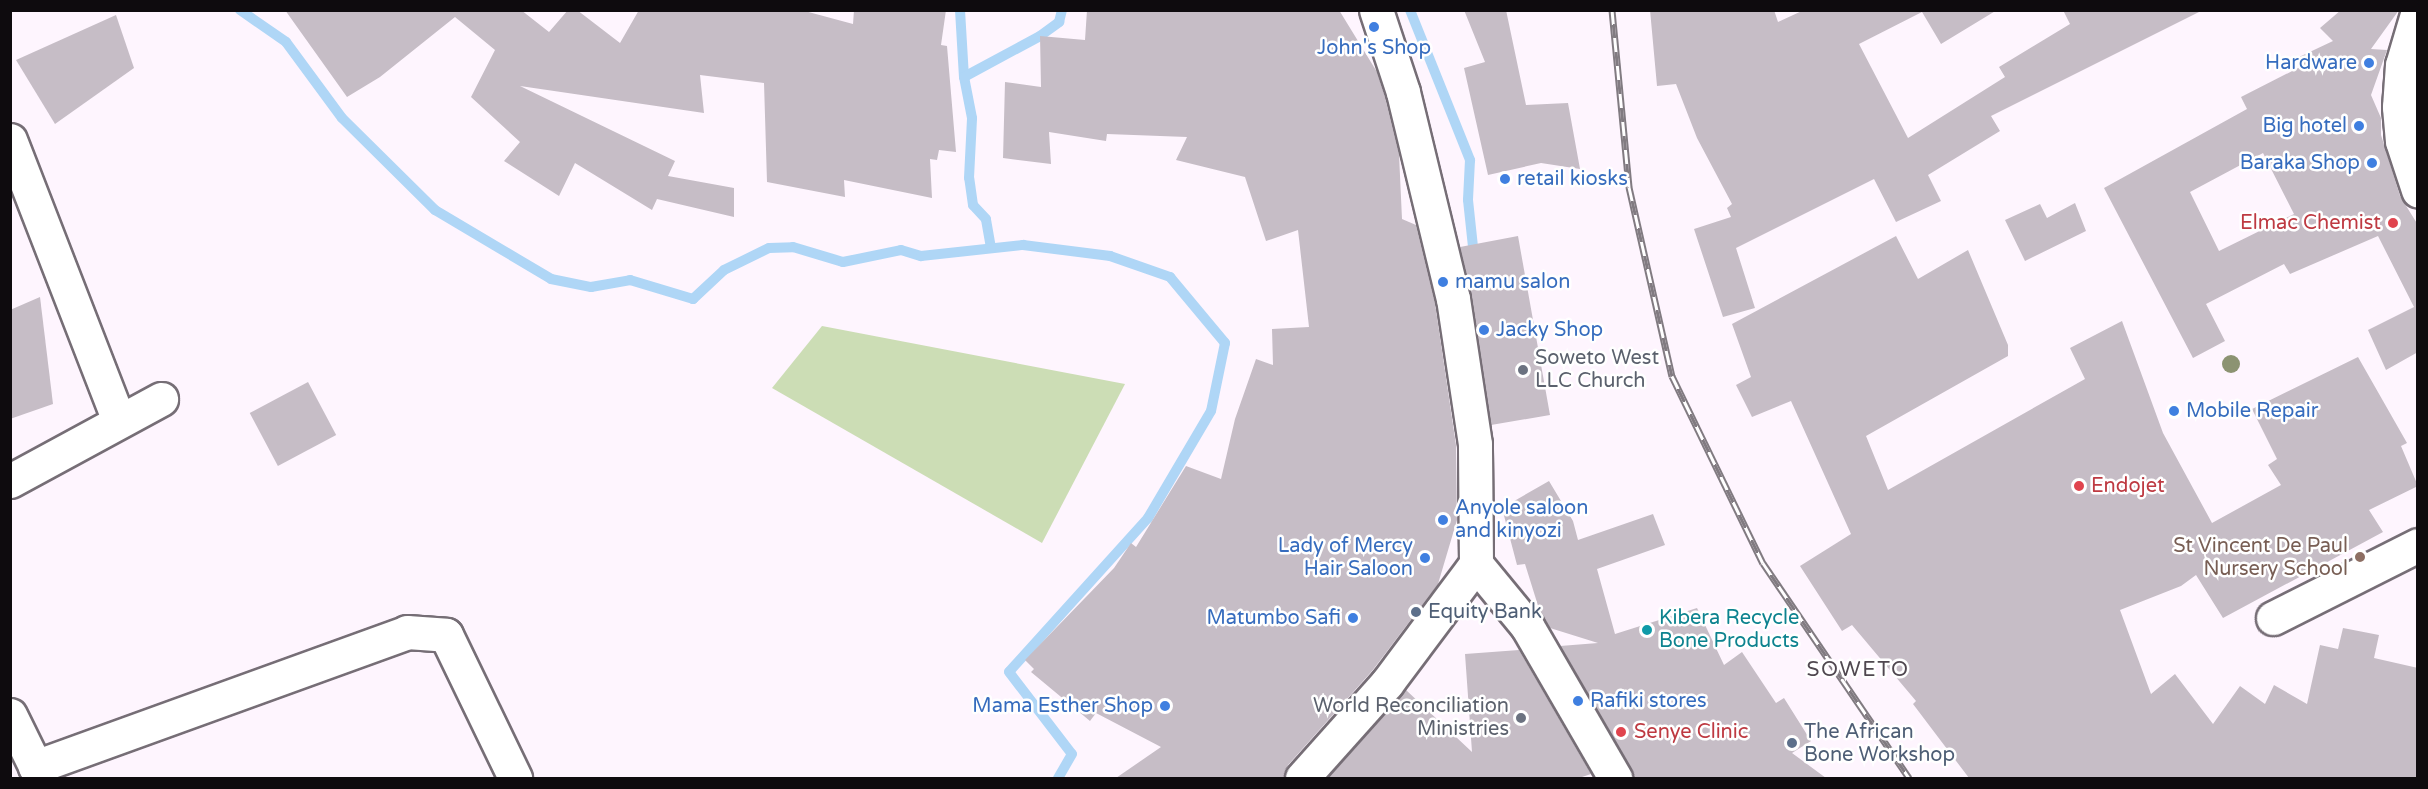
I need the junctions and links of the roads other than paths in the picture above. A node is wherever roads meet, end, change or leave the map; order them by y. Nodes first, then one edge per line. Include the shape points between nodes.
1 (1376, 10) edge
2 (2418, 11) edge
3 (10, 140) edge
4 (2418, 190) edge
5 (161, 399) dead end
6 (119, 421) junction
7 (10, 481) edge
8 (2418, 545) edge
9 (1476, 564) junction
10 (2273, 618) dead end
11 (10, 715) edge
12 (38, 773) edge
13 (515, 778) edge
14 (1302, 778) edge
15 (1615, 778) edge

1 - 9 street via 1403,93 1453,299 1475,444
2 - 4 street via 2402,65 2399,107 2402,141
3 - 6 street
5 - 6 street
6 - 7 street
8 - 10 street
9 - 14 street via 1387,683
9 - 15 street via 1527,627
11 - 12 street
12 - 13 street via 407,632 446,635

